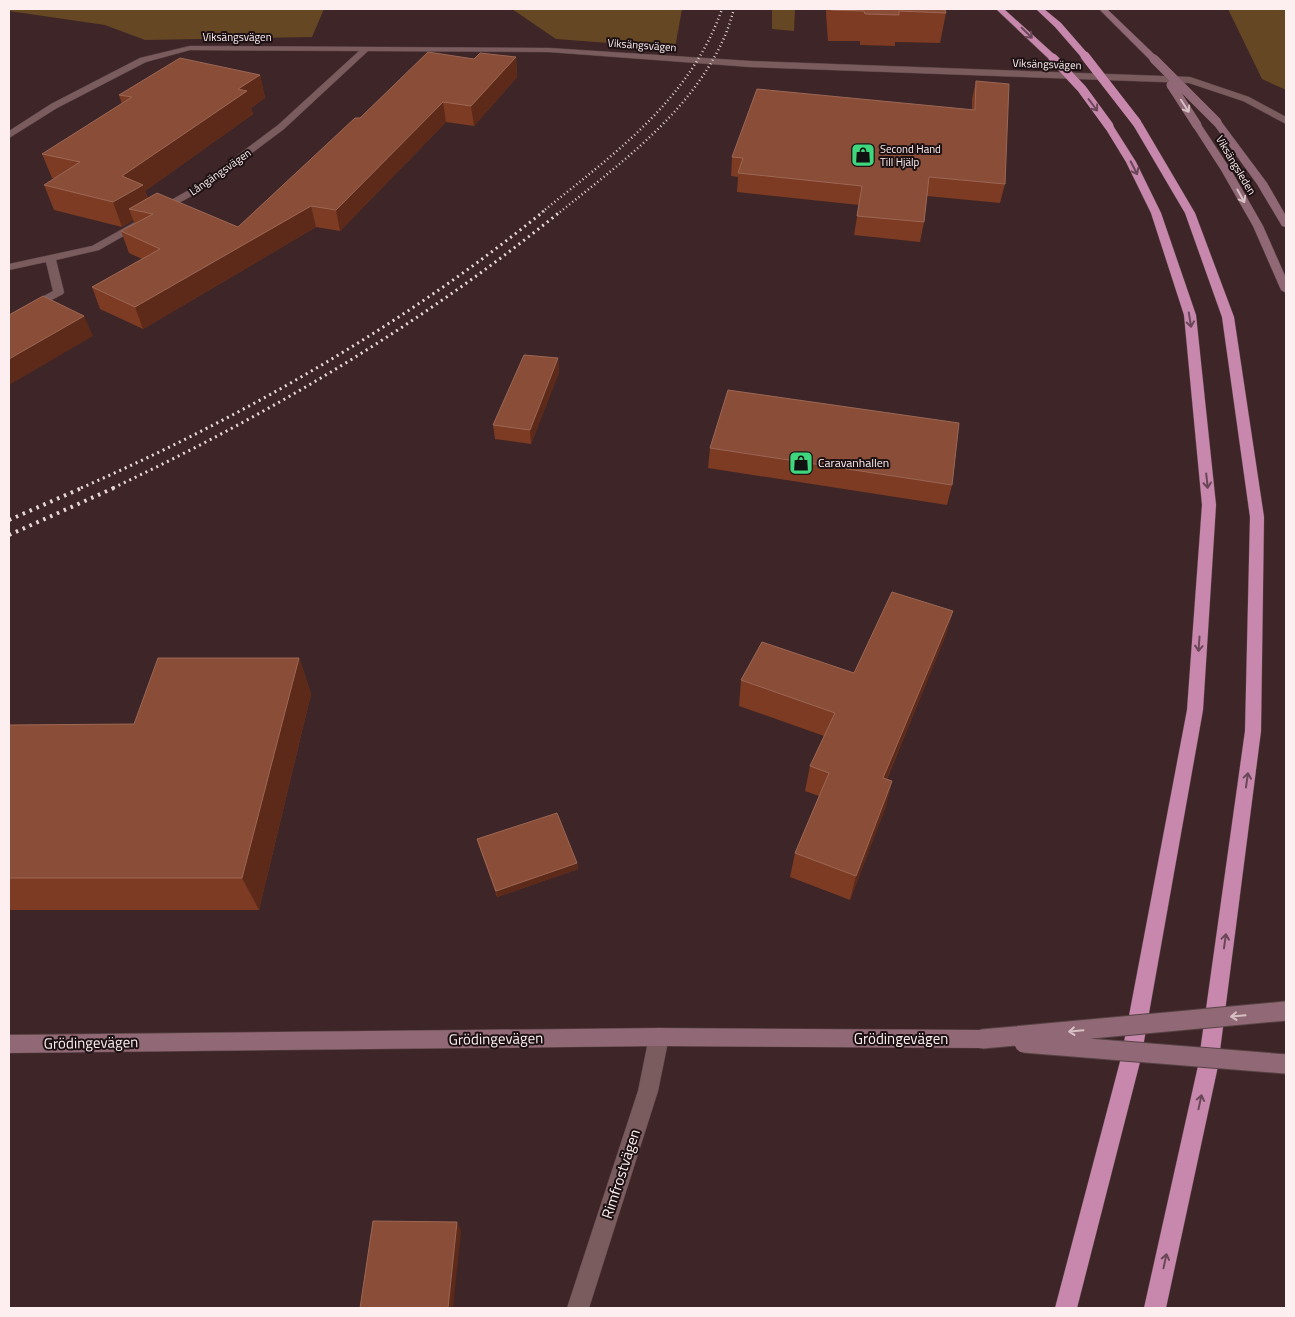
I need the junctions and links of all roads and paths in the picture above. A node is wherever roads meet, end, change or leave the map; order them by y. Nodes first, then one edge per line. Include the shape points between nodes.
1 (1000, 9) edge
2 (1040, 9) edge
3 (1103, 9) edge
4 (366, 49) junction
5 (1154, 59) junction
6 (1286, 121) edge
7 (9, 135) edge
8 (1286, 224) edge
9 (50, 258) junction
10 (9, 266) edge
11 (1286, 290) edge
12 (9, 319) edge
13 (1286, 1011) edge
14 (659, 1038) junction
15 (982, 1039) junction
16 (9, 1044) edge
17 (1286, 1064) edge
18 (578, 1308) edge
19 (1066, 1308) edge
20 (1155, 1308) edge

1 -> 19 highway, bridge via 1082,90 1131,162 1156,213 1190,315 1209,505 1195,710 1131,1058
20 -> 2 highway, bridge via 1208,1066 1252,741 1257,517 1228,317 1190,213 1137,123 1058,24
3 - 5 main road, Viksängsleden
4 - 6 street, Viksängsvägen via 549,50 750,64 1190,80 1246,99
4 - 7 street, Viksängsvägen via 190,48 143,60 54,106
4 - 9 street, Långängsvägen via 281,127 201,187 95,248
5 - 8 main road, Viksängsleden, bridge via 1217,122 1262,183
5 -> 11 main road, Viksängsleden, bridge via 1226,170 1258,226
9 - 10 street, Långängsvägen
9 - 12 street via 59,292
13 -> 15 main road, Grödingevägen, bridge
14 - 15 main road, Grödingevägen
14 - 16 main road, Grödingevägen
14 - 18 street, Rimfrostvägen via 648,1091
15 - 17 main road, Grödingevägen, bridge

